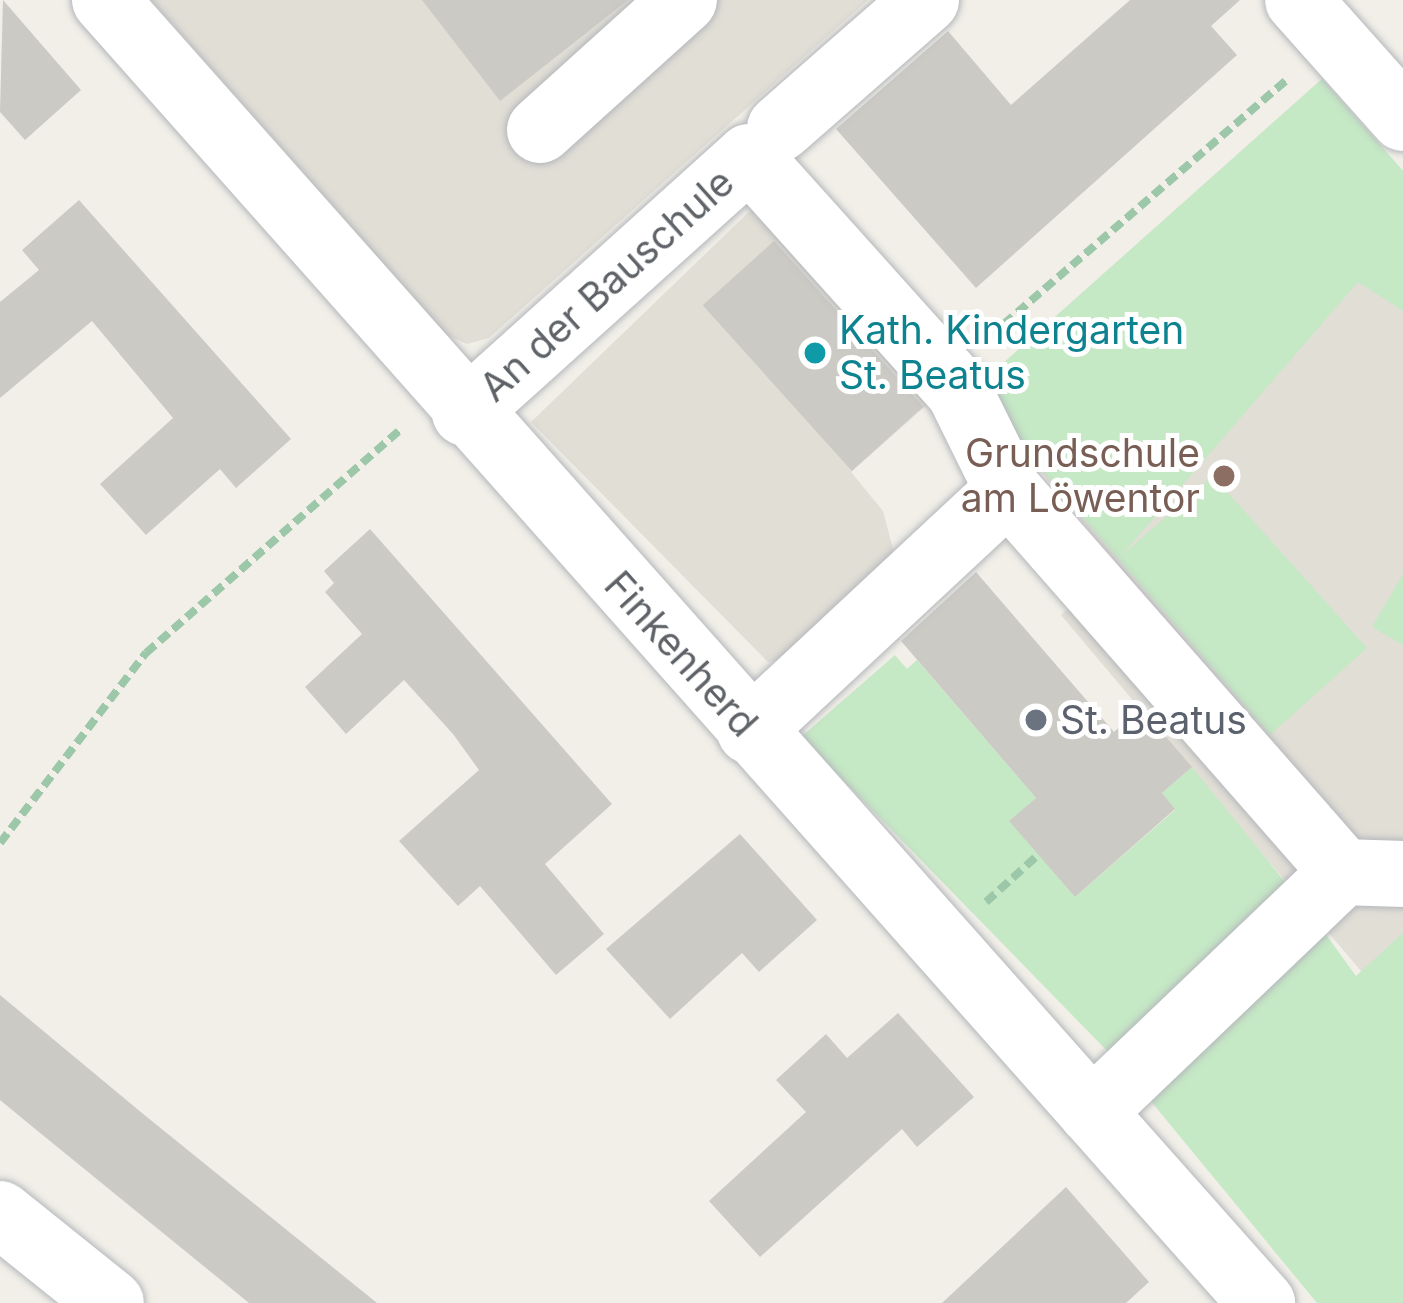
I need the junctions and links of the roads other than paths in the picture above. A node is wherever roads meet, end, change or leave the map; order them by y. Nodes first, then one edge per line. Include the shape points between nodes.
1 (105, 0) edge
2 (684, 0) edge
3 (926, 0) edge
4 (1316, 20) edge
5 (1403, 118) edge
6 (540, 130) dead end
7 (765, 143) junction
8 (456, 402) junction
9 (1008, 490) junction
10 (750, 731) junction
11 (1373, 873) edge
12 (1092, 1112) junction
13 (0, 1214) edge
14 (110, 1303) edge
15 (1262, 1303) edge

1 - 8 street, Finkenherd
2 - 6 street
3 - 7 street, An der Bauschule
4 - 5 street
7 - 8 street, An der Bauschule
7 - 9 street via 945,375
8 - 10 street, Finkenherd
9 - 10 street
9 - 11 street
10 - 12 street, Finkenherd
11 - 12 street
12 - 15 street, Finkenherd
13 - 14 street

